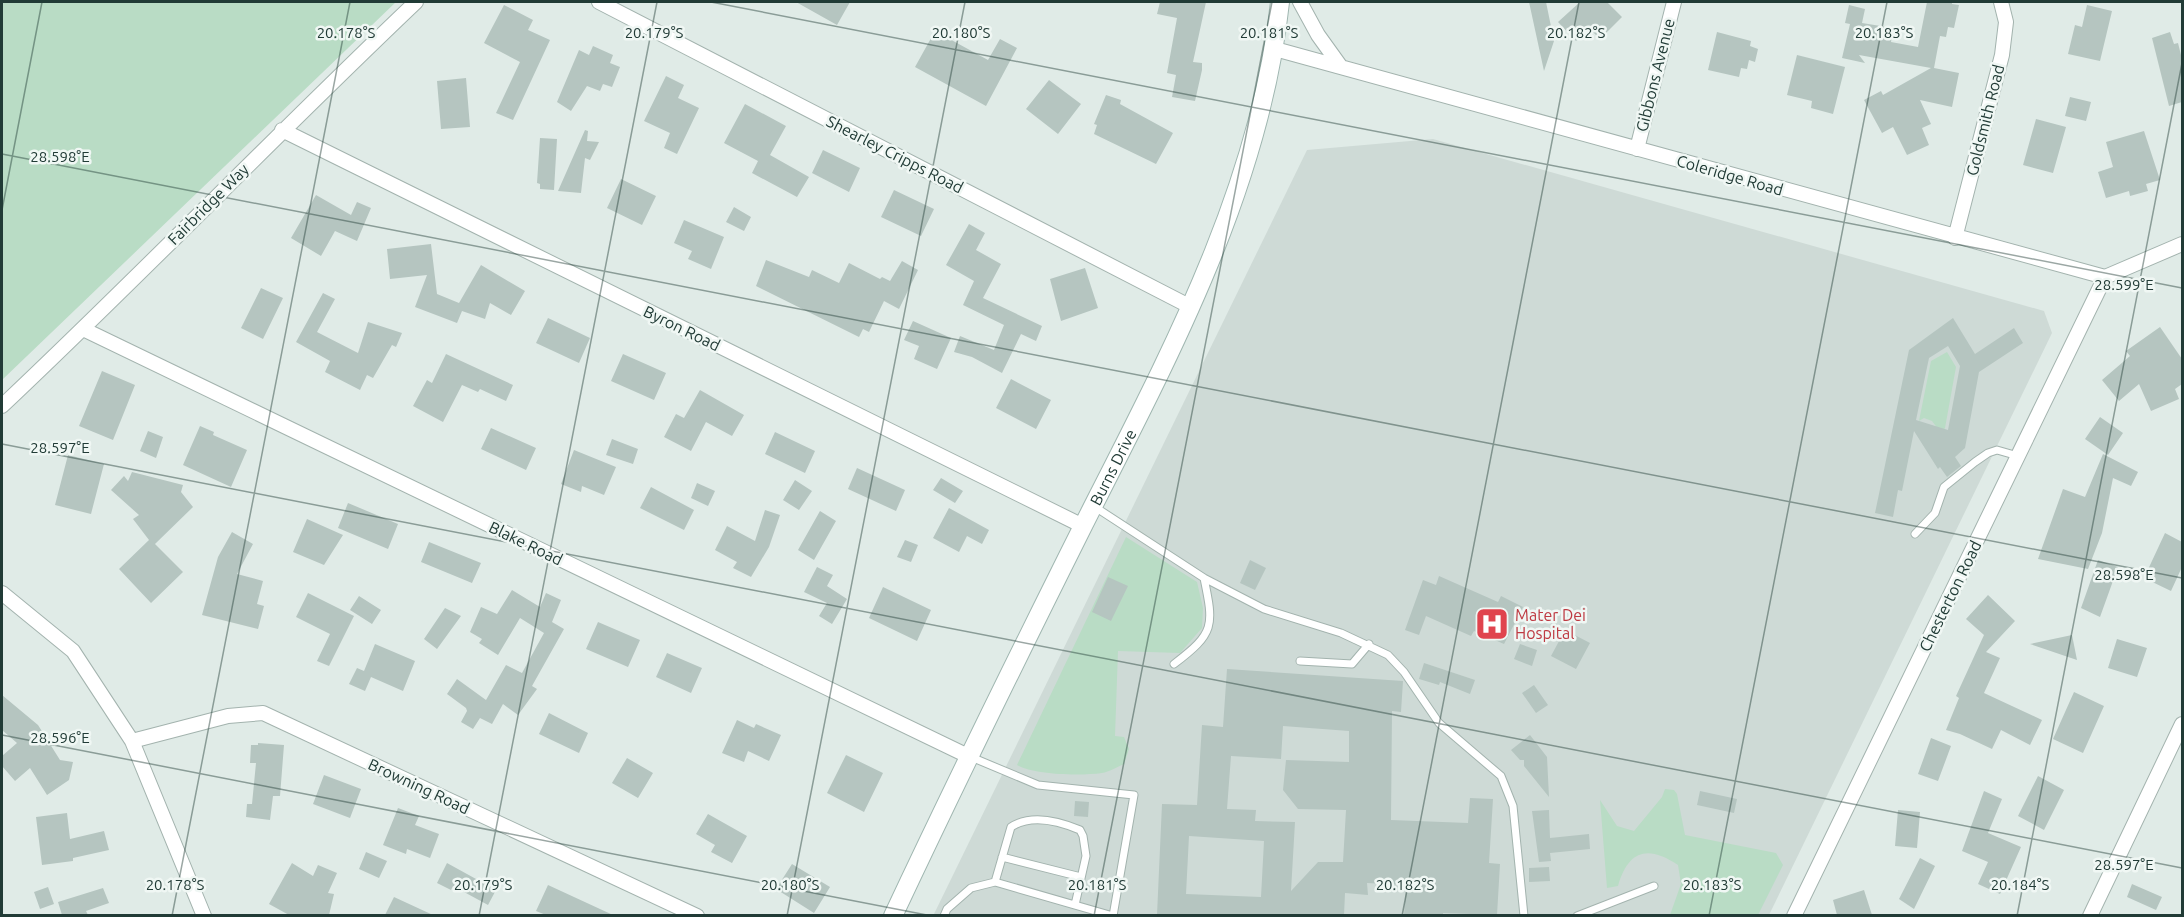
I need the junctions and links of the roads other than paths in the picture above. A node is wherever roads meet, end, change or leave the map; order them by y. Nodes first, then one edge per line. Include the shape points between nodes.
1 (416, 2) edge
2 (599, 2) edge
3 (1280, 2) edge
4 (1300, 2) edge
5 (1674, 2) edge
6 (2001, 2) edge
7 (1275, 49) junction
8 (1341, 67) junction
9 (282, 130) junction
10 (1637, 149) junction
11 (1955, 238) junction
12 (2182, 244) edge
13 (2105, 277) junction
14 (1191, 307) junction
15 (83, 329) junction
16 (2, 406) edge
17 (2018, 456) junction
18 (1093, 506) junction
19 (1083, 526) junction
20 (1915, 534) dead end
21 (1204, 578) junction
22 (2, 593) edge
23 (1369, 644) junction
24 (1300, 661) dead end
25 (1174, 663) dead end
26 (2182, 724) edge
27 (132, 741) junction
28 (968, 756) junction
29 (1002, 857) junction
30 (1081, 876) junction
31 (995, 882) junction
32 (1654, 886) dead end
33 (1075, 905) junction
34 (204, 915) edge
35 (698, 915) edge
36 (893, 915) edge
37 (944, 915) edge
38 (1524, 915) edge
39 (1577, 915) edge
40 (1794, 915) edge
41 (2090, 915) edge

1 - 9 street, Fairbridge Way
2 - 14 street, Shearley Cripps Road
3 - 7 main road, Burns Drive
4 - 8 street
5 - 10 street, Gibbons Avenue
6 - 11 street, Goldsmith Road via 2006,22 2002,55
7 - 8 street, Coleridge Road
7 - 14 main road, Burns Drive via 1237,193
8 - 10 street, Coleridge Road
9 - 15 street, Fairbridge Way
9 - 19 street, Byron Road
10 - 11 street, Coleridge Road
11 - 13 street, Coleridge Road
12 - 13 street
13 - 17 street, Chesterton Road
14 - 18 main road, Burns Drive
15 - 16 street, Fairbridge Way
15 - 28 street, Blake Road
17 - 20 lane via 1997,450 1975,462 1944,487 1935,513
17 - 40 street, Chesterton Road
18 - 19 main road, Burns Drive
18 - 21 lane
19 - 28 main road, Burns Drive
21 - 23 lane via 1264,609
21 - 25 lane via 1209,630 1199,645
22 - 27 street via 73,651
23 - 24 lane via 1352,664
23 - 38 lane via 1388,655 1404,672 1439,723 1501,776 1513,806
26 - 41 street
27 - 34 street
27 - 35 street, Browning Road via 228,716 263,713
28 - 33 lane via 1038,785 1134,795 1113,915
28 - 36 main road, Burns Drive
29 - 30 lane
29 - 30 lane via 1011,827 1019,822 1033,820 1070,826 1080,830 1086,845
29 - 31 lane
30 - 33 lane
31 - 33 lane
31 - 37 lane via 971,888
32 - 39 lane

